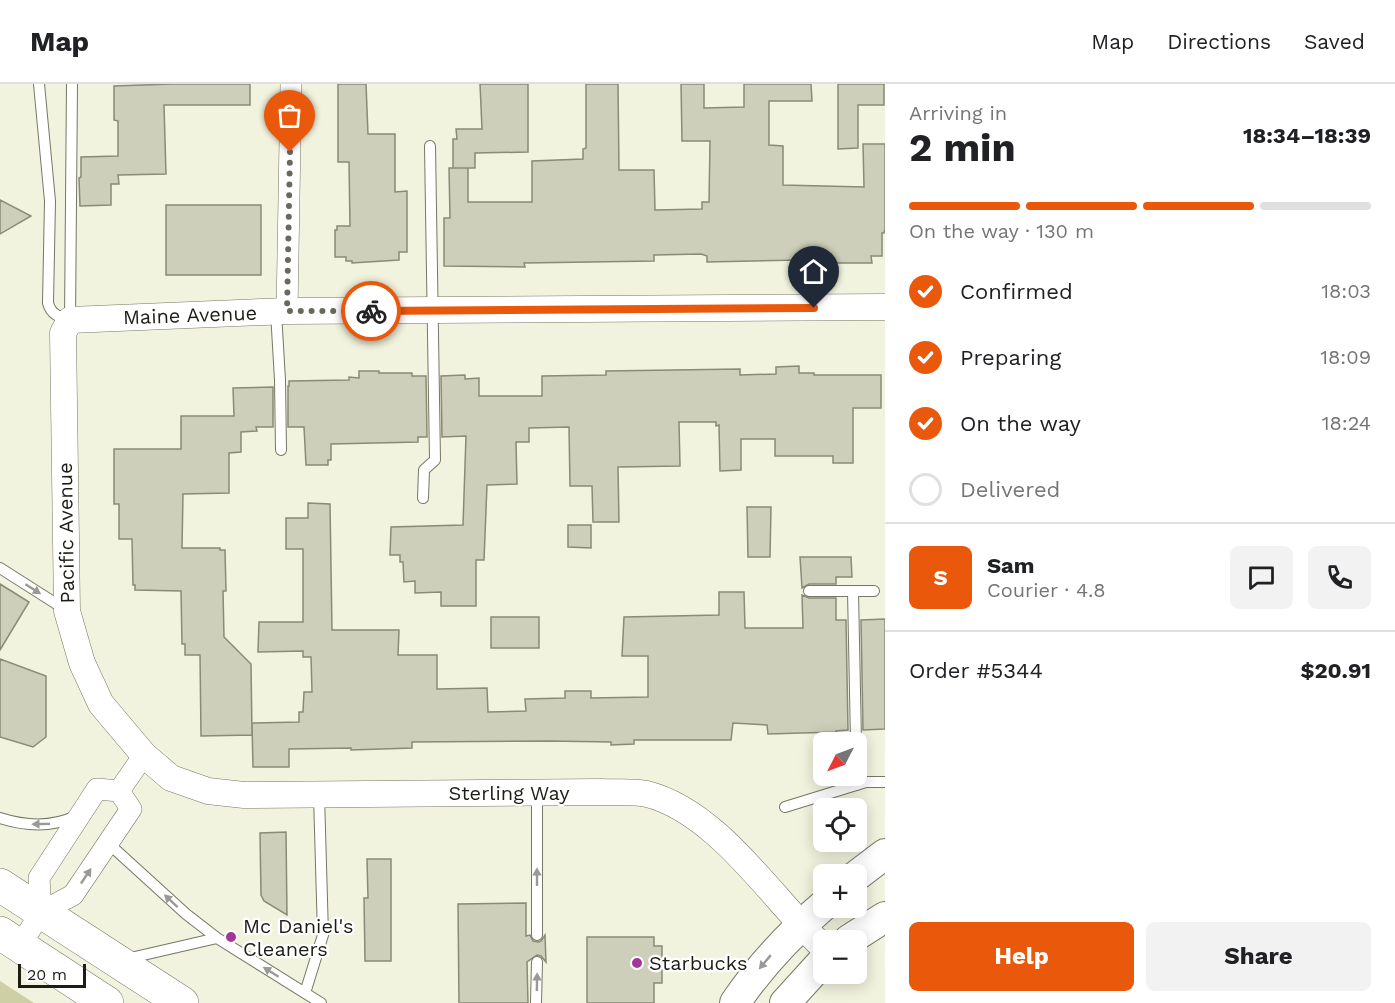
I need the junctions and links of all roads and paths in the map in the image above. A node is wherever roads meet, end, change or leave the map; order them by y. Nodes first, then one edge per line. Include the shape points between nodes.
1 (39, 84) edge
2 (72, 84) edge
3 (291, 84) edge
4 (430, 146) dead end
5 (885, 307) edge
6 (434, 310) junction
7 (282, 311) junction
8 (70, 320) junction
9 (281, 450) dead end
10 (423, 498) dead end
11 (0, 568) edge
12 (809, 591) dead end
13 (853, 591) junction
14 (874, 591) dead end
15 (67, 611) junction
16 (856, 732) edge
17 (144, 755) junction
18 (867, 782) edge
19 (885, 783) edge
20 (851, 786) edge
21 (119, 790) junction
22 (537, 792) junction
23 (319, 794) junction
24 (785, 807) dead end
25 (81, 813) junction
26 (0, 818) edge
27 (108, 843) junction
28 (885, 854) edge
29 (867, 868) edge
30 (0, 885) edge
31 (41, 912) junction
32 (813, 914) edge
33 (885, 917) edge
34 (800, 925) junction
35 (865, 930) edge
36 (537, 935) dead end
37 (813, 937) edge
38 (217, 938) junction
39 (10, 940) edge
40 (117, 961) junction
41 (537, 962) dead end
42 (813, 972) edge
43 (305, 993) junction
44 (107, 1003) edge
45 (182, 1003) edge
46 (321, 1003) edge
47 (536, 1003) edge
48 (735, 1003) edge
49 (785, 1003) edge

1 - 8 lane via 50,201 48,303 55,315
2 - 8 lane
3 - 7 street
4 - 6 lane
5 - 6 street, Maine Avenue
6 - 7 street, Maine Avenue
6 - 10 lane via 435,460 424,470
7 - 8 street, Maine Avenue
7 - 9 lane
8 - 15 street, Pacific Avenue via 63,333
11 -> 15 lane
12 - 13 lane
13 - 14 lane
13 - 16 lane
15 - 17 street, Pacific Avenue via 82,663 100,704
17 - 21 street
17 - 23 street, Sterling Way via 171,778 208,791 244,795
18 - 19 lane
20 - 24 lane
21 - 25 street via 97,789
21 - 27 street via 131,809
22 - 23 street, Sterling Way
22 - 34 street, Sterling Way via 647,794 680,808 721,838
36 -> 22 lane
23 - 43 lane via 323,935
25 -> 26 lane via 48,824
25 - 31 street via 39,878
31 -> 27 street via 73,895
38 -> 27 lane
28 - 29 main road
30 - 31 main road
31 - 39 street
31 - 40 main road
32 - 34 main road
33 - 35 main road
34 - 37 street, Sterling Way
34 -> 48 main road via 768,958
38 - 40 lane
43 -> 38 lane
39 - 44 main road
40 - 45 main road
47 -> 41 lane
42 - 49 main road
43 - 46 lane

